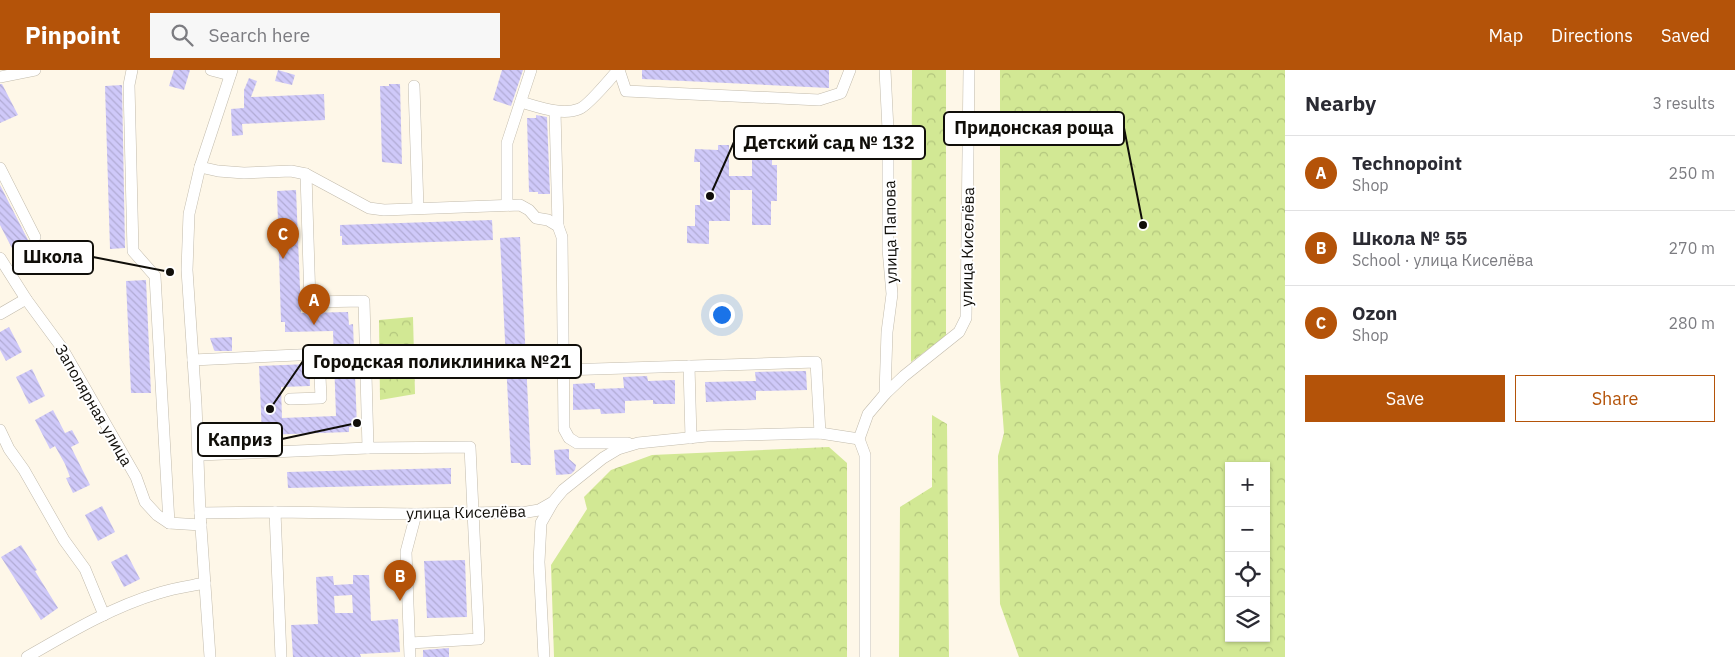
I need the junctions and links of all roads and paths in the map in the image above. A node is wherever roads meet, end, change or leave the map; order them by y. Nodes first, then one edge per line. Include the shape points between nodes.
1 (35, 70) edge
2 (132, 70) edge
3 (211, 70) edge
4 (531, 70) edge
5 (618, 70) edge
6 (850, 70) edge
7 (885, 70) edge
8 (969, 70) edge
9 (231, 72) edge
10 (0, 77) edge
11 (414, 86) dead end
12 (521, 102) junction
13 (555, 111) junction
14 (200, 167) junction
15 (0, 168) edge
16 (306, 174) junction
17 (507, 205) junction
18 (418, 208) junction
19 (558, 226) junction
20 (35, 237) dead end
21 (0, 258) edge
22 (26, 299) junction
23 (0, 314) edge
24 (193, 360) junction
25 (689, 366) junction
26 (562, 370) junction
27 (885, 394) junction
28 (290, 399) dead end
29 (0, 430) edge
30 (820, 433) junction
31 (691, 438) junction
32 (859, 439) junction
33 (638, 443) junction
34 (368, 448) junction
35 (199, 454) junction
36 (553, 502) junction
37 (275, 512) junction
38 (200, 513) junction
39 (474, 513) junction
40 (416, 514) junction
41 (169, 523) junction
42 (201, 525) junction
43 (205, 583) junction
44 (104, 615) junction
45 (410, 643) junction
46 (27, 657) edge
47 (210, 657) edge
48 (281, 657) edge
49 (410, 657) edge
50 (544, 657) edge
51 (865, 657) edge

1 - 10 street
2 - 41 street via 129,85 133,251 156,276
3 - 9 street
4 - 12 street
5 - 6 street via 626,91 819,100 840,93
5 - 13 street via 581,109
7 - 27 street, улица Папова via 888,249 892,294 886,332
8 - 27 street, улица Киселёва via 966,318 959,332
9 - 14 street
11 - 18 street
12 - 13 street
12 - 17 street via 507,143
13 - 19 street
14 - 16 street via 244,173 291,171
14 - 24 street via 189,214 187,270
15 - 20 street
16 - 18 street via 368,208
16 - 34 street via 310,302 364,300
17 - 18 street
17 - 19 street via 520,205 536,218
19 - 26 street via 562,237
21 - 22 street, Заполярная улица
22 - 23 street
22 - 41 street, Заполярная улица via 62,348 136,477 145,502
24 - 28 street via 319,354 321,398
24 - 35 street
25 - 26 street
25 - 30 street via 816,362
25 - 31 street
26 - 33 street via 564,429 569,438 577,443
27 - 32 street, улица Киселёва via 868,414
29 - 44 street via 64,540 85,569
30 - 31 street, улица Киселёва
30 - 32 street, улица Киселёва
31 - 33 street, улица Киселёва
32 - 51 street via 865,472
33 - 36 street, улица Киселёва via 603,458
34 - 35 street
34 - 39 street via 470,447
35 - 38 street
36 - 39 street, улица Киселёва via 527,512
36 - 50 street via 541,523 539,562
37 - 38 street, улица Киселёва
37 - 40 street, улица Киселёва
37 - 48 street
38 - 42 street
39 - 40 street, улица Киселёва
39 - 45 street via 479,639
40 - 45 street via 406,552
41 - 42 street
42 - 43 street
43 - 44 street via 161,592
43 - 47 street
44 - 46 street
45 - 49 street

